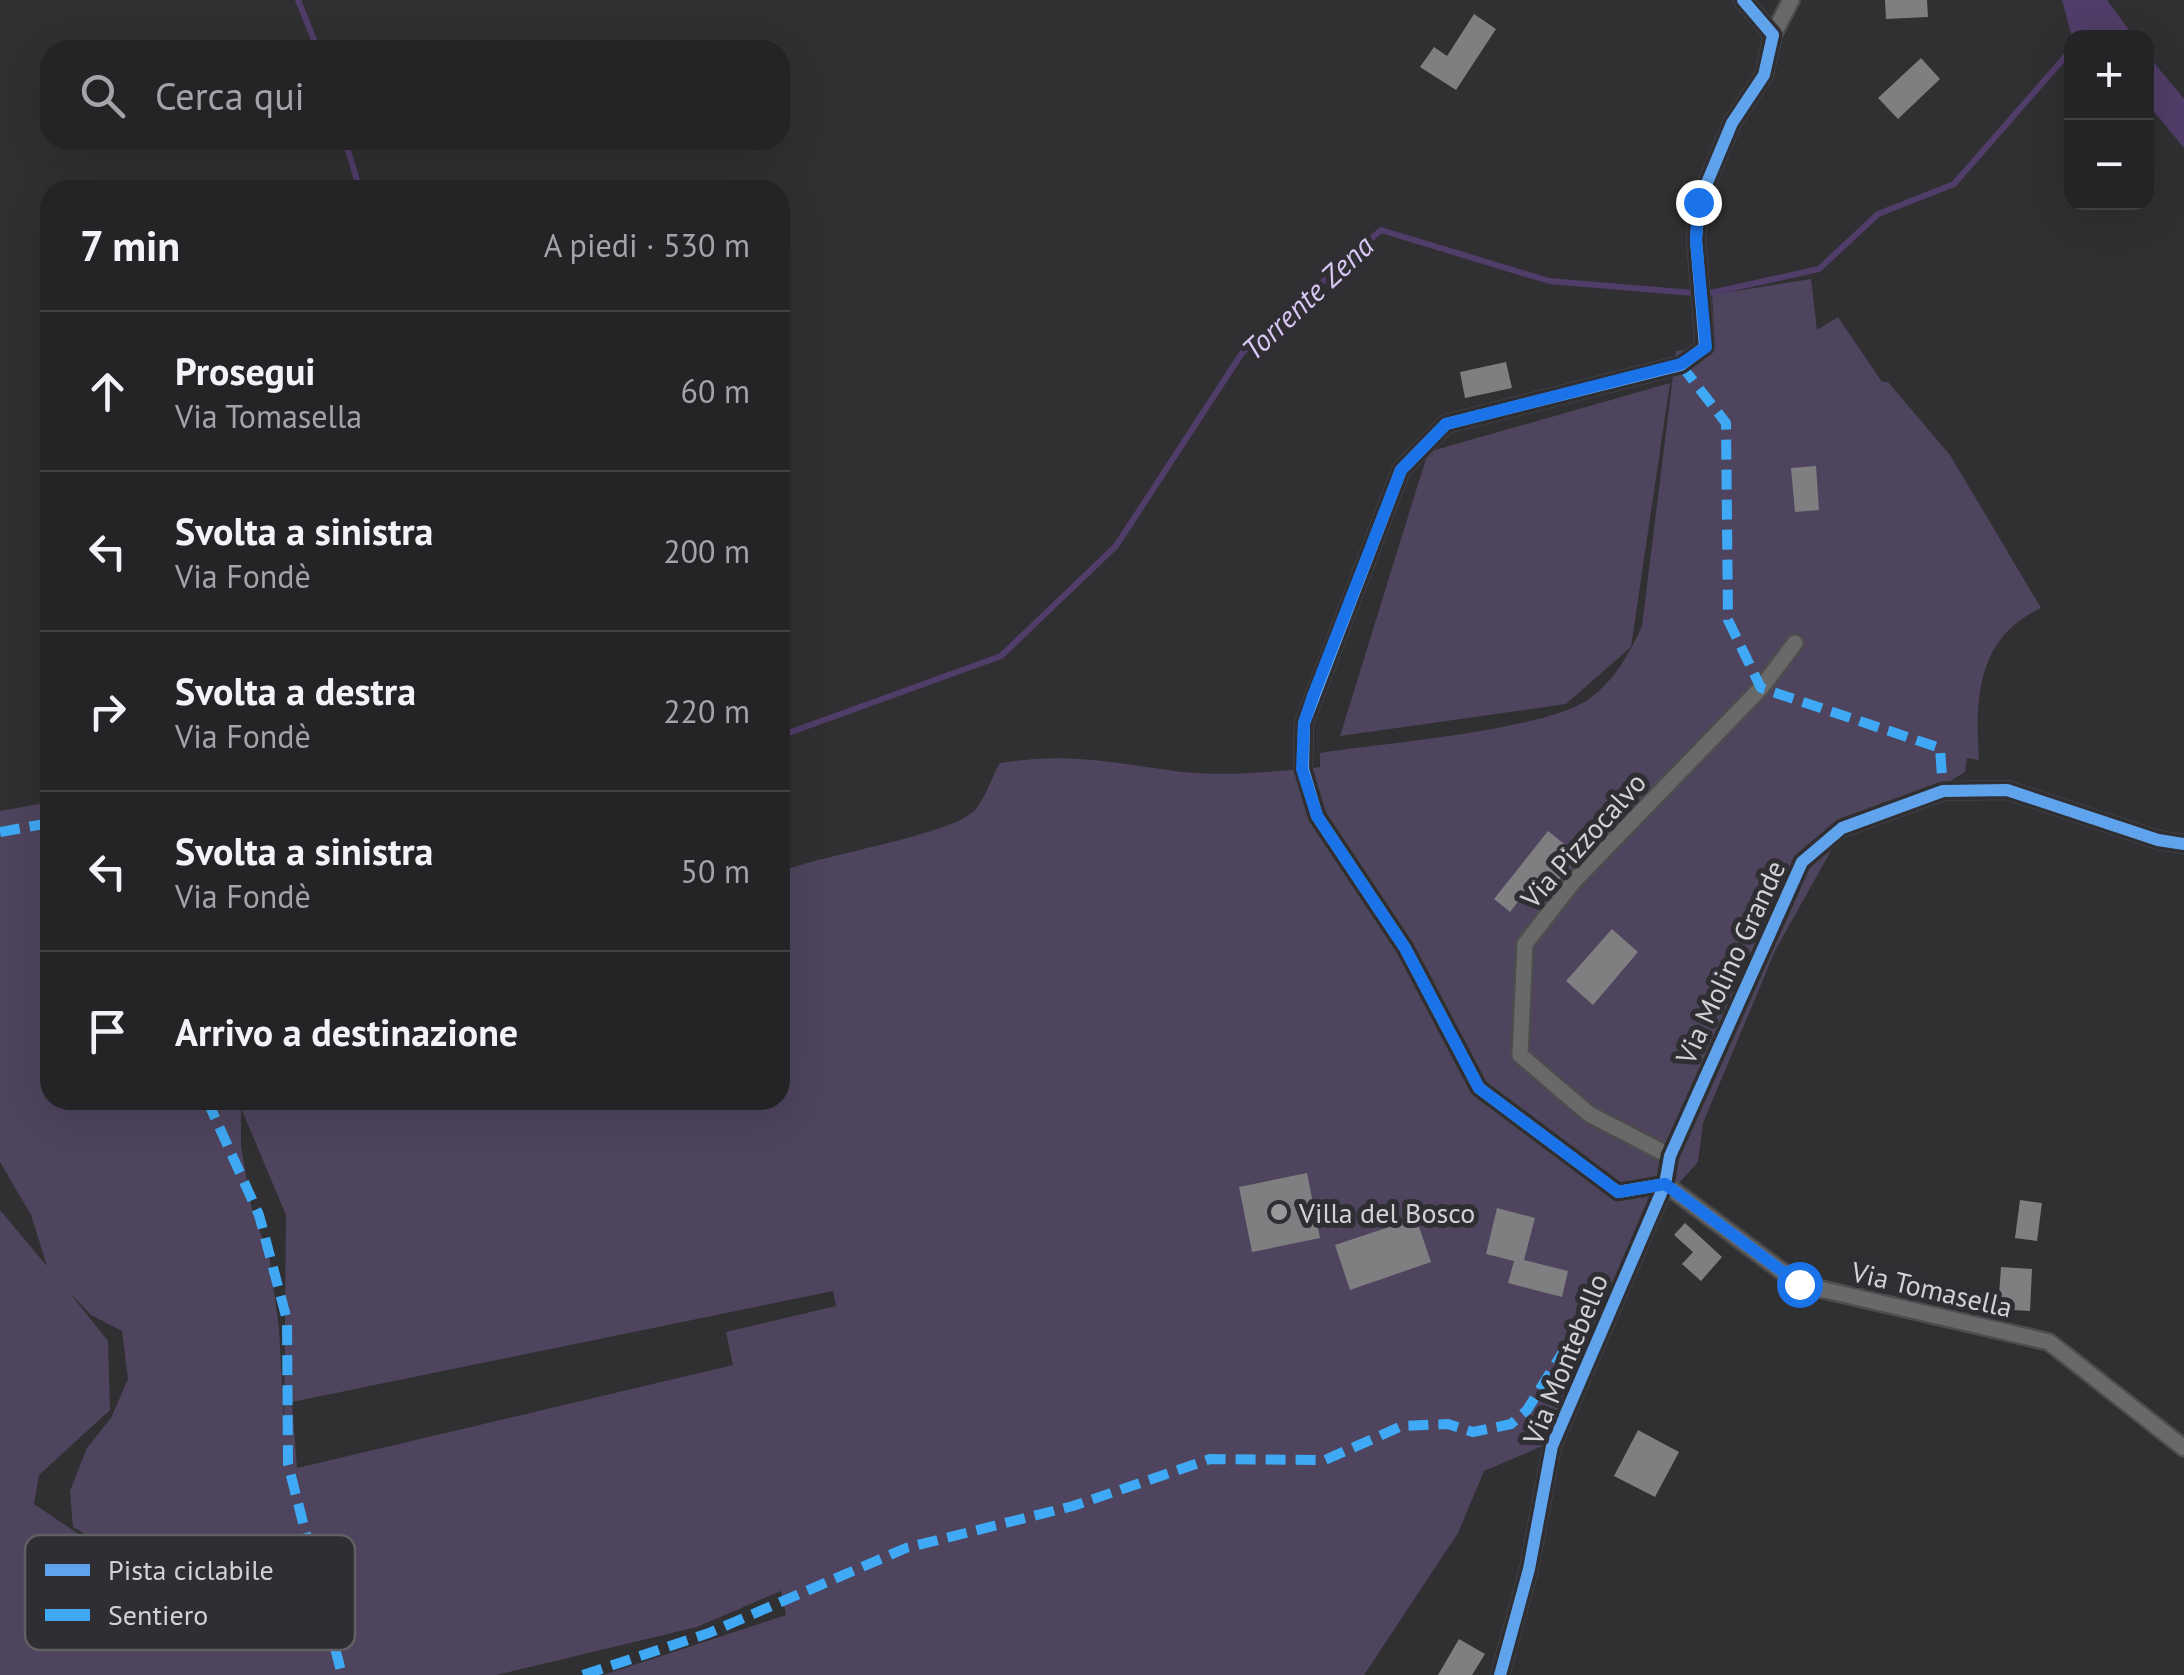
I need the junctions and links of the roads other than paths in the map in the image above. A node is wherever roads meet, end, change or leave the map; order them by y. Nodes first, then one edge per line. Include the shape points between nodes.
1 (1743, 0) edge
2 (1791, 0) edge
3 (1773, 35) junction
4 (1795, 642) dead end
5 (2184, 844) edge
6 (1670, 1156) junction
7 (1665, 1184) junction
8 (2184, 1448) edge
9 (1500, 1675) edge

1 - 3 street
2 - 3 street
3 - 7 street via 1764,74 1732,123 1698,202 1706,347 1681,364 1446,424 1401,470 1313,696 1304,738 1302,769 1317,816 1405,948 1479,1088 1618,1192
4 - 6 street, Via Pizzocalvo via 1761,688 1574,880 1526,944 1520,1055 1589,1114
5 - 6 street, Via Molino Grande via 2007,790 1944,791 1842,828 1802,862
6 - 7 street, Via Molino Grande
7 - 8 street, Via Tomasella via 1799,1284 2049,1342
7 - 9 street, Via Montebello via 1552,1446

